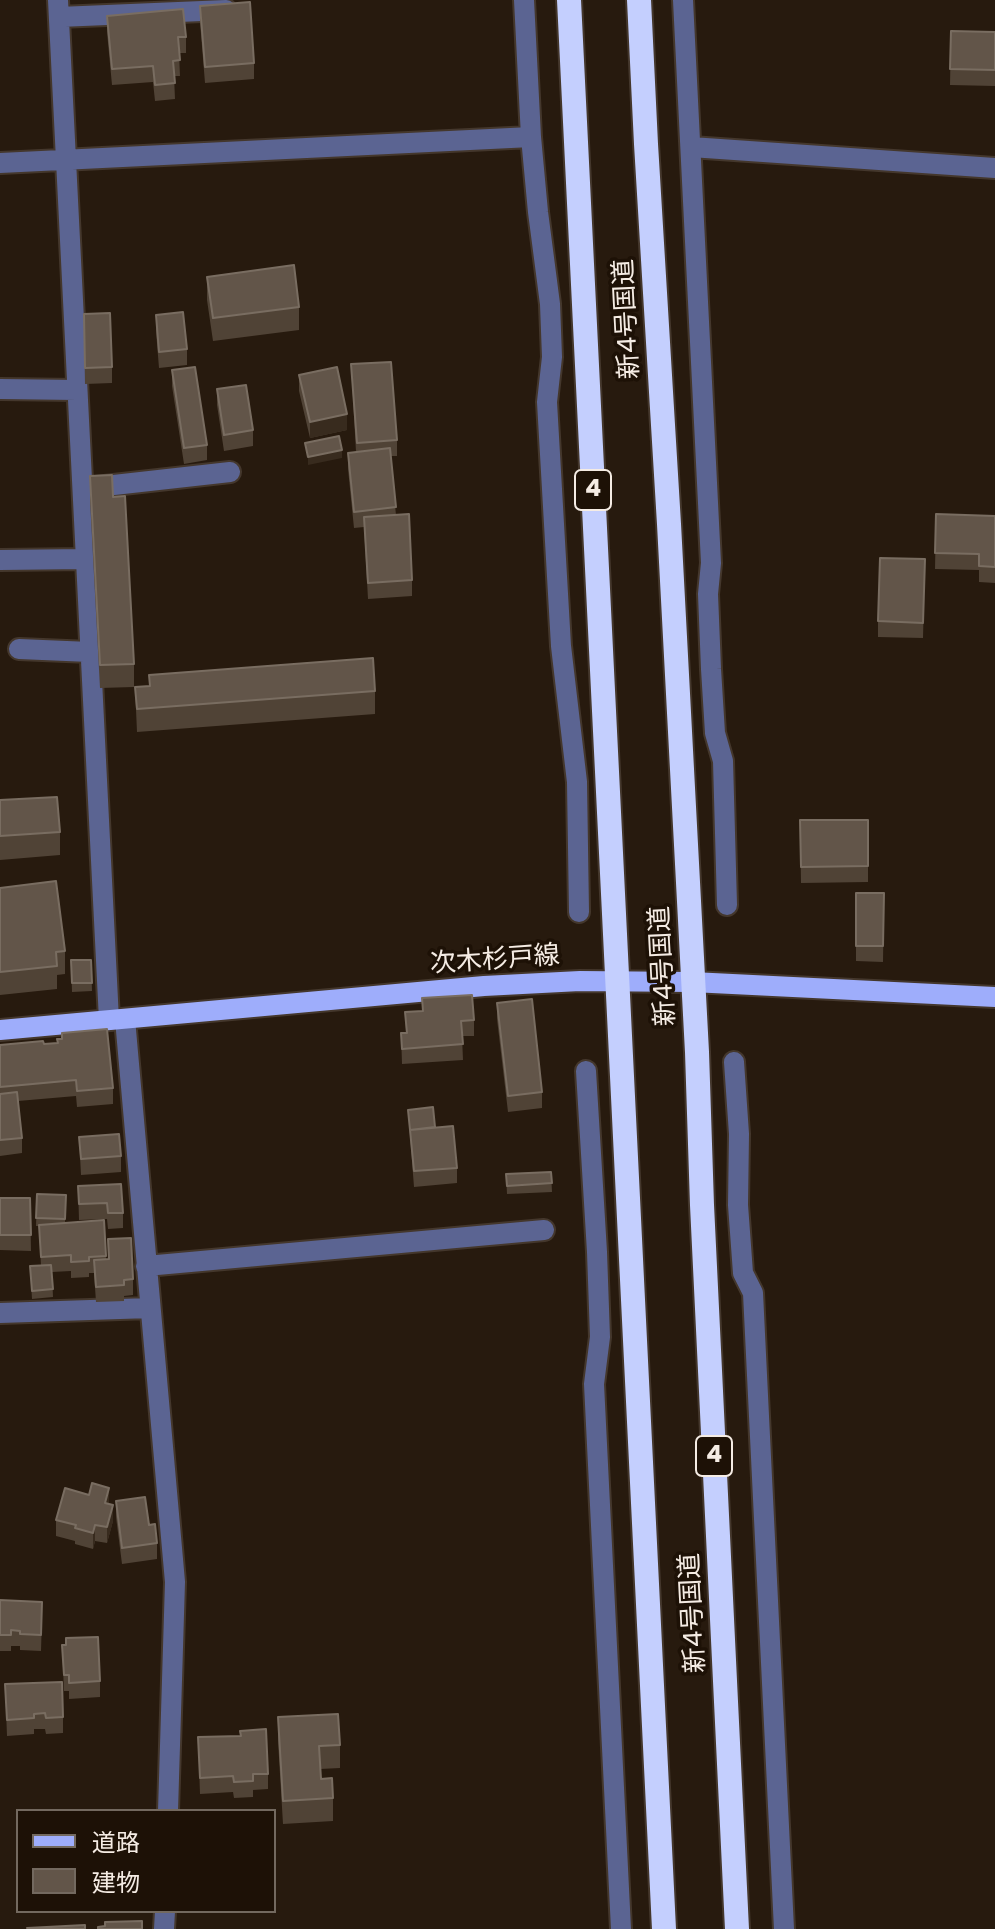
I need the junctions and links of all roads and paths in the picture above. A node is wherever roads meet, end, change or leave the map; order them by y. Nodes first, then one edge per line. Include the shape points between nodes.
1 (524, 0) edge
2 (569, 0) edge
3 (639, 0) edge
4 (683, 0) edge
5 (59, 9) edge
6 (250, 9) edge
7 (531, 137) junction
8 (691, 147) junction
9 (66, 160) junction
10 (0, 163) edge
11 (995, 168) edge
12 (583, 293) junction
13 (550, 304) junction
14 (0, 389) edge
15 (77, 390) junction
16 (230, 472) dead end
17 (82, 489) junction
18 (85, 559) junction
19 (0, 560) edge
20 (19, 649) dead end
21 (90, 652) junction
22 (727, 905) dead end
23 (579, 912) dead end
24 (618, 981) junction
25 (692, 982) junction
26 (995, 997) edge
27 (117, 1020) junction
28 (0, 1030) edge
29 (734, 1062) dead end
30 (586, 1071) dead end
31 (702, 1205) junction
32 (738, 1205) junction
33 (544, 1230) dead end
34 (146, 1266) junction
35 (633, 1293) junction
36 (598, 1295) junction
37 (150, 1308) junction
38 (0, 1313) edge
39 (168, 1809) edge
40 (621, 1929) edge
41 (664, 1929) edge
42 (737, 1929) edge
43 (784, 1929) edge

1 - 7 street
2 - 12 highway, 新4号国道 / 4
3 - 25 highway, 新4号国道 / 4
4 - 8 street
5 - 6 street
5 - 9 street
7 - 9 street
7 - 13 street
8 - 11 street
8 - 22 street via 711,563 711,669 715,733 723,761
9 - 10 street
9 - 15 street
12 - 13 street
12 - 24 highway, 新4号国道 / 4
13 - 23 street via 547,402 561,646 577,782
14 - 15 street
15 - 17 street
16 - 17 street
17 - 18 street
18 - 19 street
18 - 21 street
20 - 21 street
21 - 27 street
24 - 25 main road, 次木杉戸線
24 - 27 main road, 次木杉戸線 via 484,986
24 - 35 highway, 新4号国道 / 4
25 - 26 main road, 次木杉戸線
25 - 31 highway, 新4号国道 / 4
27 - 28 main road, 次木杉戸線
27 - 34 street
29 - 32 street
30 - 36 street
31 - 32 street
31 - 42 highway, 新4号国道 / 4
32 - 43 street via 743,1273 753,1293
33 - 34 street
34 - 37 street
35 - 36 street
35 - 41 highway, 新4号国道 / 4
36 - 40 street via 594,1384
37 - 38 street
37 - 39 street via 175,1582

